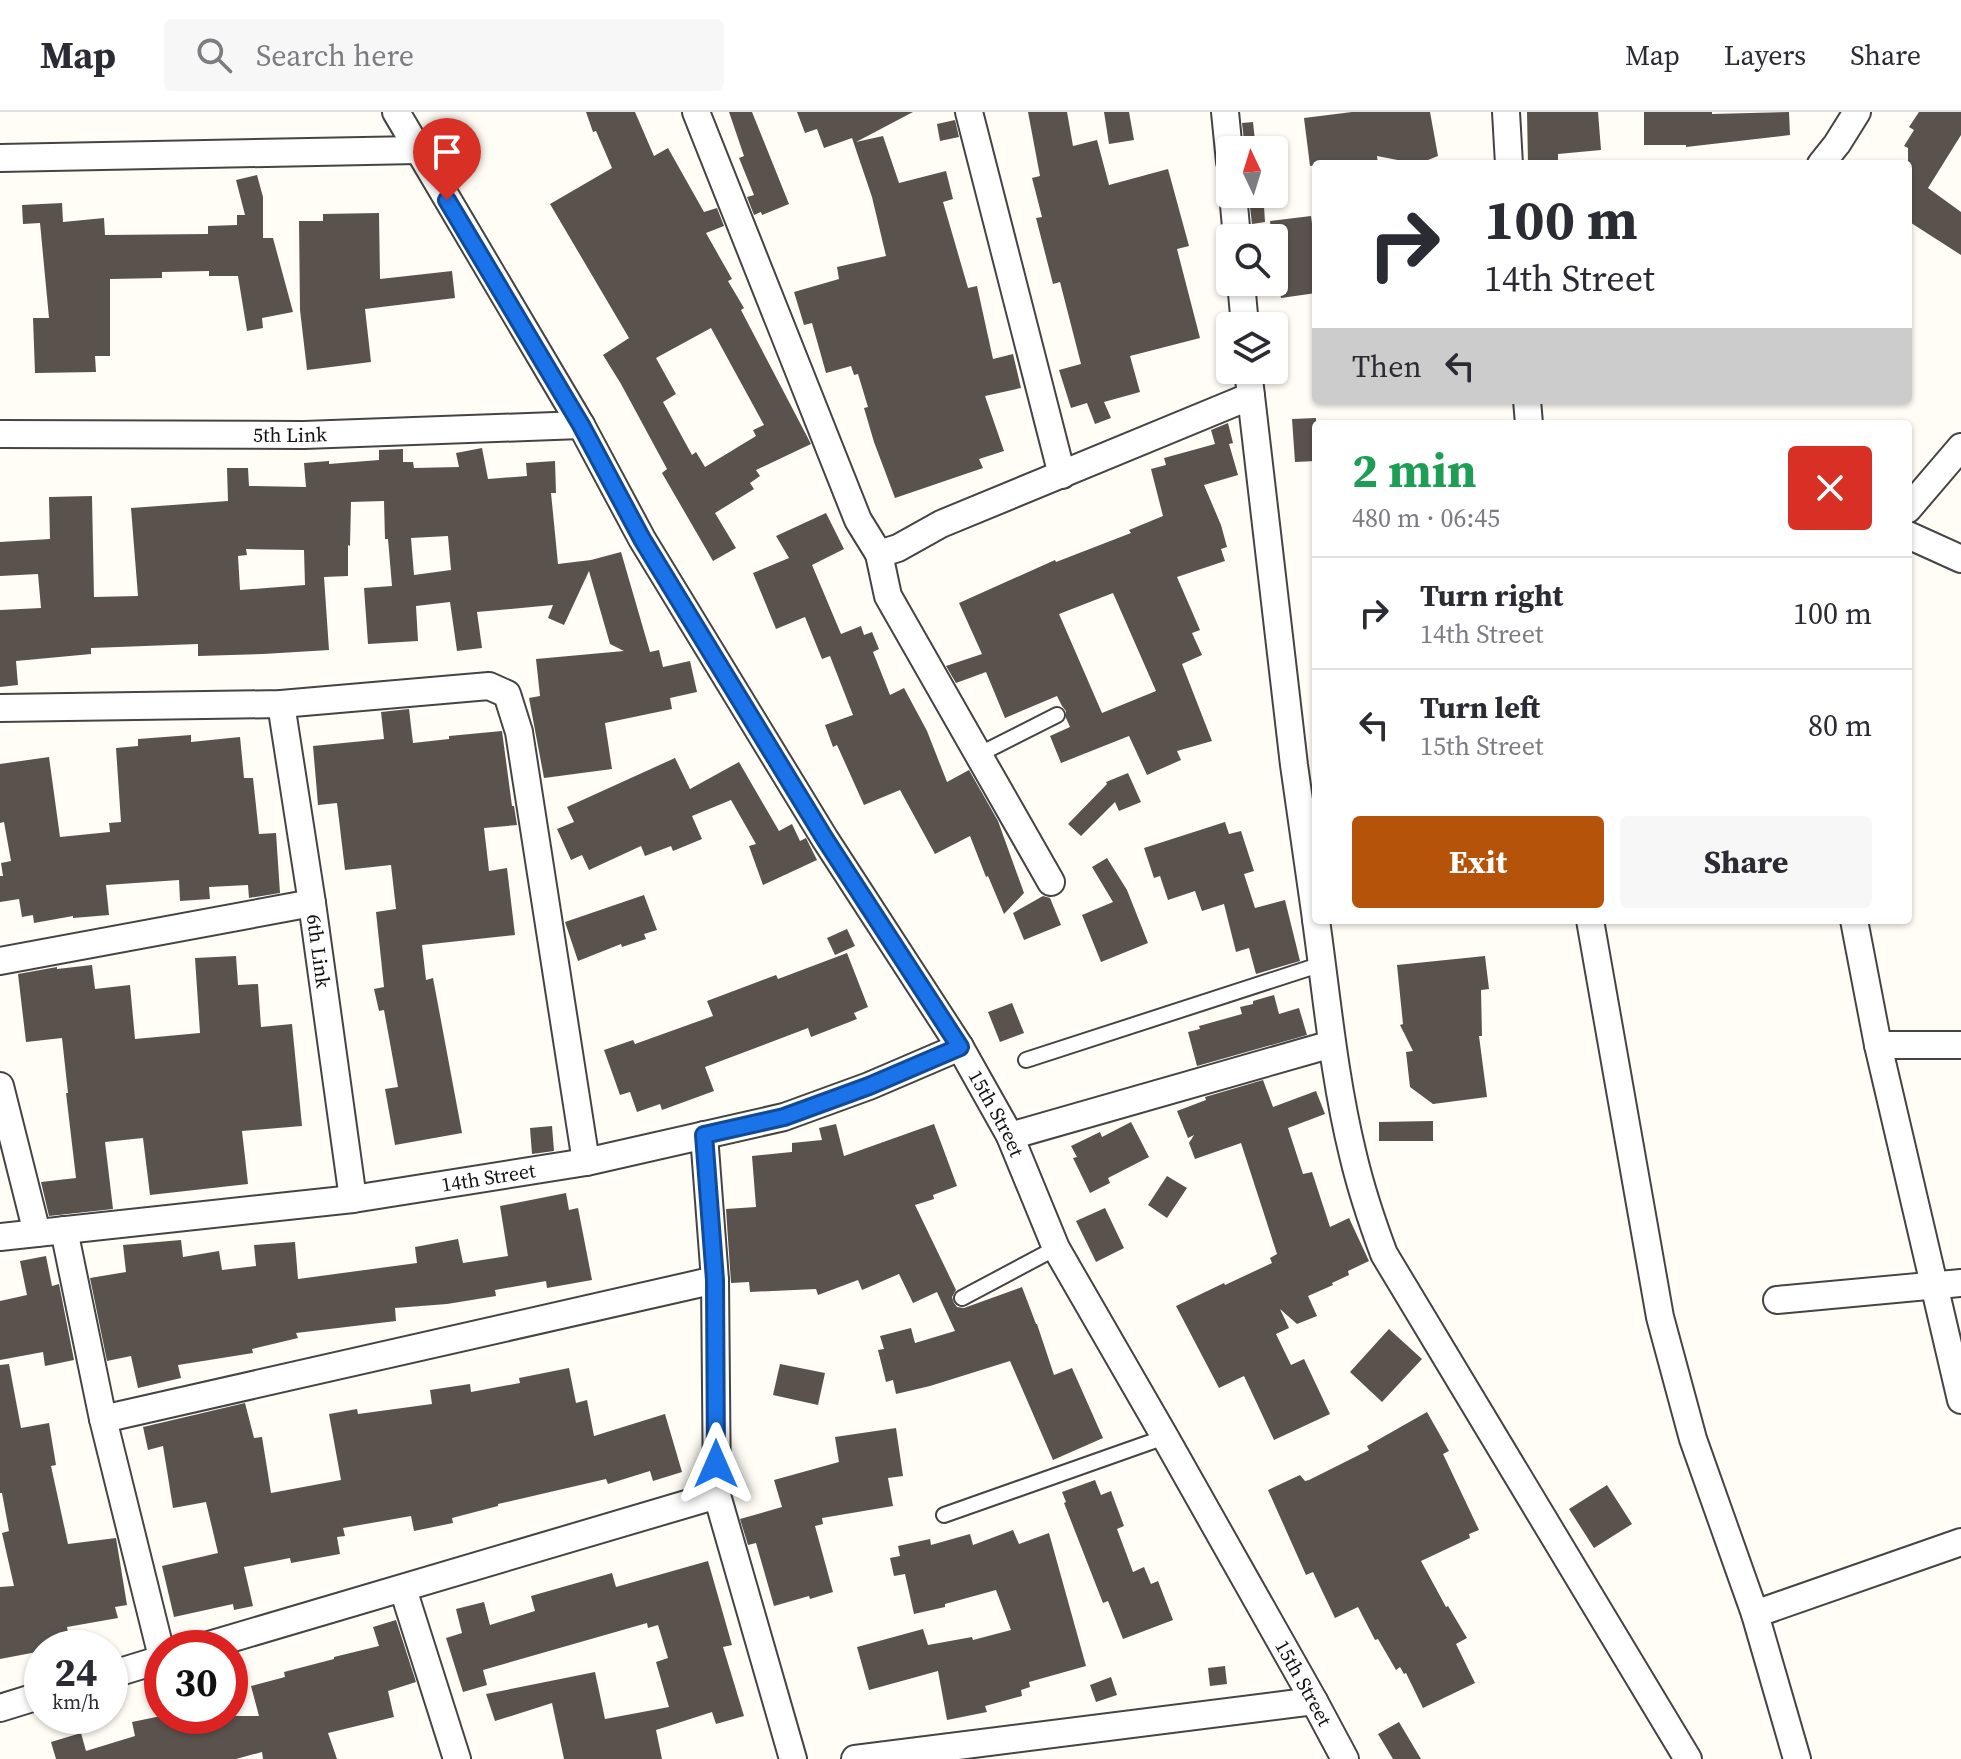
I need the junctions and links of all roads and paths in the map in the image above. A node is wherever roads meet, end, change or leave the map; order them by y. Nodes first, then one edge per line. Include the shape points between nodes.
1 (396, 112) edge
2 (696, 112) edge
3 (969, 112) edge
4 (1225, 112) edge
5 (1506, 112) edge
6 (1857, 112) edge
7 (1227, 136) edge
8 (417, 150) junction
9 (0, 158) edge
10 (1509, 160) edge
11 (1824, 160) edge
12 (1248, 384) edge
13 (1250, 384) edge
14 (581, 425) junction
15 (0, 434) edge
16 (1961, 447) edge
17 (1062, 475) junction
18 (1912, 504) edge
19 (1912, 537) edge
20 (879, 554) junction
21 (1961, 559) edge
22 (281, 704) junction
23 (0, 708) edge
24 (1057, 715) dead end
25 (978, 755) junction
26 (1305, 762) edge
27 (1312, 863) edge
28 (1051, 882) dead end
29 (312, 903) junction
30 (1317, 924) edge
31 (1591, 924) edge
32 (1855, 924) edge
33 (0, 961) edge
34 (1322, 964) junction
35 (1332, 1044) junction
36 (1878, 1045) junction
37 (1961, 1045) edge
38 (960, 1047) junction
39 (1026, 1060) dead end
40 (0, 1086) edge
41 (704, 1135) junction
42 (1010, 1136) junction
43 (586, 1162) junction
44 (353, 1199) junction
45 (64, 1230) junction
46 (37, 1233) junction
47 (0, 1237) edge
48 (1056, 1248) junction
49 (715, 1280) junction
50 (1961, 1283) edge
51 (1934, 1286) junction
52 (962, 1298) dead end
53 (1777, 1300) dead end
54 (1961, 1400) edge
55 (103, 1419) junction
56 (1165, 1437) junction
57 (717, 1495) junction
58 (944, 1515) dead end
59 (1961, 1542) edge
60 (403, 1589) junction
61 (1755, 1614) junction
62 (155, 1630) edge
63 (248, 1634) edge
64 (24, 1701) edge
65 (1314, 1701) junction
66 (0, 1708) edge
67 (457, 1759) edge
68 (793, 1759) edge
69 (855, 1759) edge
70 (1345, 1759) edge
71 (1688, 1759) edge
72 (1797, 1759) edge

1 - 8 street, 15th Street
2 - 20 street via 858,520
3 - 17 street
4 - 7 street
5 - 10 street
6 - 11 street
8 - 9 street
8 - 14 street, 15th Street
12 - 17 street
13 - 26 street
14 - 15 street, 5th Link via 304,435
14 - 38 street, 15th Street via 642,539 825,839
16 - 18 street
17 - 20 street
19 - 21 street
20 - 25 street via 888,596
22 - 23 street
22 - 29 street, 6th Link
22 - 43 street via 461,687 489,686 507,694 519,732
24 - 25 lane
25 - 28 street
26 - 27 street
29 - 33 street
29 - 44 street, 6th Link
30 - 34 street
31 - 61 street via 1660,1317 1693,1439
32 - 36 street
34 - 35 street
34 - 39 lane
35 - 42 street
35 - 71 street via 1352,1154 1384,1254
36 - 37 street
36 - 51 street
38 - 41 street, 14th Street via 784,1117
38 - 42 street, 15th Street
40 - 46 street
41 - 43 street, 14th Street
41 - 49 street
42 - 48 street, 15th Street
43 - 44 street, 14th Street
44 - 45 street, 14th Street
45 - 46 street, 14th Street
45 - 55 street
46 - 47 street, 14th Street
48 - 52 lane
48 - 56 street, 15th Street
49 - 55 street
49 - 57 street
50 - 51 street
51 - 53 street
51 - 54 street
55 - 62 street
56 - 58 lane
56 - 65 street, 15th Street
57 - 60 street
57 - 68 street
59 - 61 street
60 - 63 street
60 - 67 street
61 - 72 street
64 - 66 street
65 - 69 street
65 - 70 street, 15th Street

